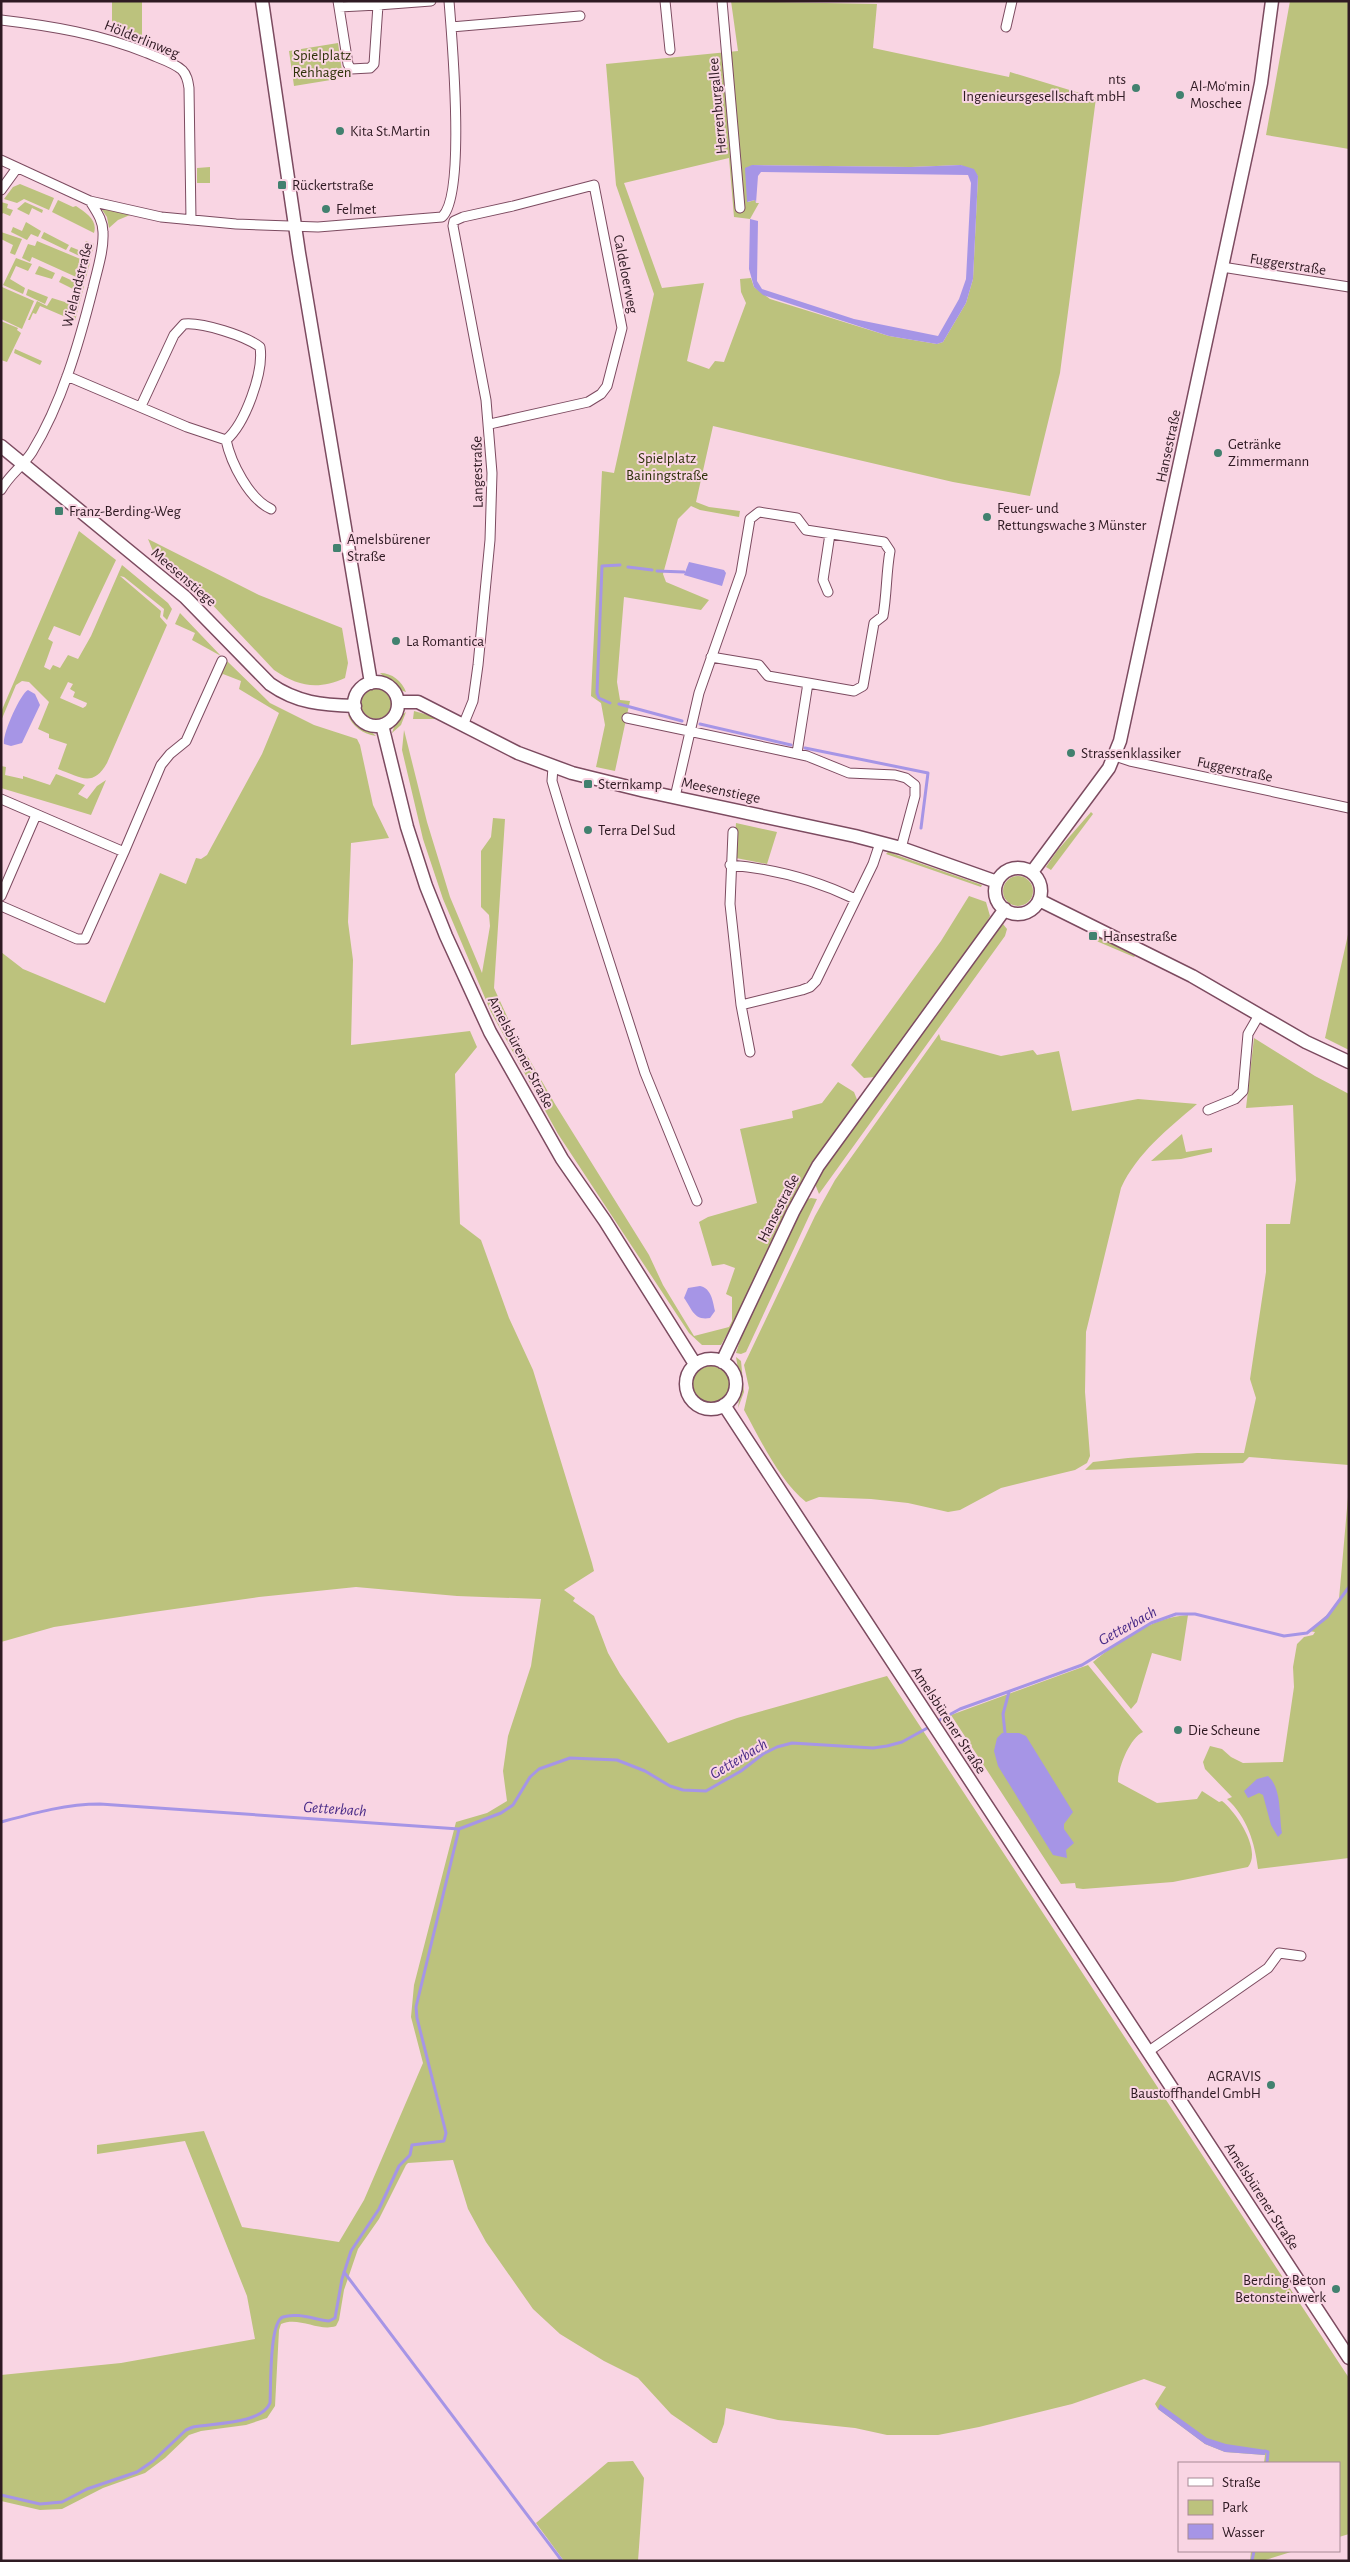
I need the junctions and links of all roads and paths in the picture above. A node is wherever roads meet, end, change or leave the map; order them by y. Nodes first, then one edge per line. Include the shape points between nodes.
1 (262, 1) edge
2 (432, 1) edge
3 (449, 1) edge
4 (665, 1) edge
5 (722, 1) edge
6 (1012, 1) edge
7 (1272, 1) edge
8 (339, 4) edge
9 (378, 5) junction
10 (580, 16) dead end
11 (1, 20) edge
12 (451, 27) junction
13 (1006, 27) dead end
14 (670, 50) dead end
15 (1, 160) edge
16 (17, 168) junction
17 (1, 190) edge
18 (90, 201) junction
19 (740, 208) dead end
20 (191, 220) junction
21 (454, 221) joint
22 (295, 226) junction
23 (1222, 267) junction
24 (1349, 287) edge
25 (67, 376) junction
26 (141, 406) junction
27 (490, 424) junction
28 (226, 440) junction
29 (1, 446) edge
30 (22, 464) junction
31 (1, 490) edge
32 (271, 509) dead end
33 (830, 534) junction
34 (828, 592) dead end
35 (711, 657) junction
36 (222, 661) dead end
37 (371, 682) junction
38 (808, 683) junction
39 (398, 702) junction
40 (354, 706) junction
41 (627, 718) dead end
42 (464, 723) junction
43 (382, 725) junction
44 (688, 731) junction
45 (797, 754) junction
46 (1115, 756) junction
47 (553, 767) junction
48 (675, 797) junction
49 (1, 799) edge
50 (1349, 808) edge
51 (36, 814) junction
52 (733, 832) dead end
53 (880, 843) junction
54 (901, 848) junction
55 (124, 852) junction
56 (730, 864) junction
57 (1032, 872) junction
58 (997, 882) junction
59 (1, 896) edge
60 (855, 899) junction
61 (1040, 900) junction
62 (1, 906) edge
63 (1004, 909) junction
64 (741, 1006) junction
65 (1259, 1015) junction
66 (750, 1052) dead end
67 (1349, 1062) edge
68 (1208, 1110) dead end
69 (697, 1202) dead end
70 (722, 1362) junction
71 (695, 1364) junction
72 (724, 1405) junction
73 (1301, 1956) dead end
74 (1149, 2051) junction
75 (1349, 2358) edge

1 - 22 street
2 - 9 street
3 - 12 street
4 - 14 street
5 - 19 street, Herrenburgallee
6 - 13 street
7 - 23 street, Hansestraße via 1261,83
8 - 9 street
8 - 9 street via 348,64 356,70 374,64
10 - 12 street
11 - 20 street, Hölderlinweg via 108,38 156,56 183,71 188,80
12 - 22 street via 455,143 447,212 434,219
15 - 16 street
16 - 17 street
16 - 18 street
18 - 20 street via 140,213
18 - 25 street, Wielandstraße via 100,216 102,245 87,311
20 - 22 street
21 - 27 street, Langestraße via 453,231
21 - 27 street, Caldeloerweg via 463,216 594,185 621,320 621,337 611,375 607,386 595,399
22 - 37 street via 348,560
23 - 24 street, Fuggerstraße
23 - 46 street, Hansestraße
25 - 26 street
25 - 30 street, Wielandstraße via 43,432
26 - 28 street
26 - 28 street via 174,335 184,324 200,325 246,339 260,347 260,366 248,404 236,429
27 - 42 street, Langestraße via 491,508 482,624 473,701
28 - 32 street via 251,493
29 - 30 street, Meesenstiege
30 - 31 street
30 - 40 street, Meesenstiege via 185,597 270,684 308,703
33 - 34 street via 823,580
33 - 35 street via 806,530 797,518 758,512 750,519 733,603
33 - 38 street via 884,542 890,551 885,583 888,588 883,616 874,623 863,686 854,692
35 - 38 street via 759,665 768,676
35 - 44 street
36 - 55 street via 186,741 162,765
37 - 39 street via 386,684
37 - 40 street via 358,692
38 - 45 street
39 - 42 street, Meesenstiege via 418,702
39 - 43 street via 394,717
40 - 43 street via 360,719 367,724
41 - 44 street
42 - 47 street, Meesenstiege via 518,753
43 - 71 street, Amelsbürener Straße via 406,827 426,886 486,1023 562,1159
44 - 45 street
44 - 48 street
45 - 54 street via 849,773 894,775 915,785
46 - 50 street, Fuggerstraße
46 - 57 street, Hansestraße
47 - 48 street, Meesenstiege
47 - 69 street via 552,781 559,806 645,1073
48 - 53 street, Meesenstiege
49 - 51 street
51 - 55 street
51 - 59 street
52 - 56 street
53 - 54 street, Meesenstiege
53 - 60 street
54 - 58 street, Meesenstiege
55 - 62 street via 84,939 77,939
56 - 60 street via 795,875
56 - 64 street via 732,931
57 - 58 street via 1013,868
57 - 61 street via 1041,887
58 - 63 street via 997,899
60 - 64 street via 820,974 810,987
61 - 63 street via 1033,909 1021,914
61 - 65 street via 1192,976
63 - 70 street, Hansestraße via 818,1166
64 - 66 street
65 - 67 street
65 - 68 street via 1248,1034 1243,1092 1236,1099
70 - 71 street via 709,1359
70 - 72 street via 730,1368 736,1383 734,1392
71 - 72 street via 686,1381 690,1399 706,1409
72 - 74 street, Amelsbürener Straße
73 - 74 street via 1280,1953 1268,1968
74 - 75 street, Amelsbürener Straße

